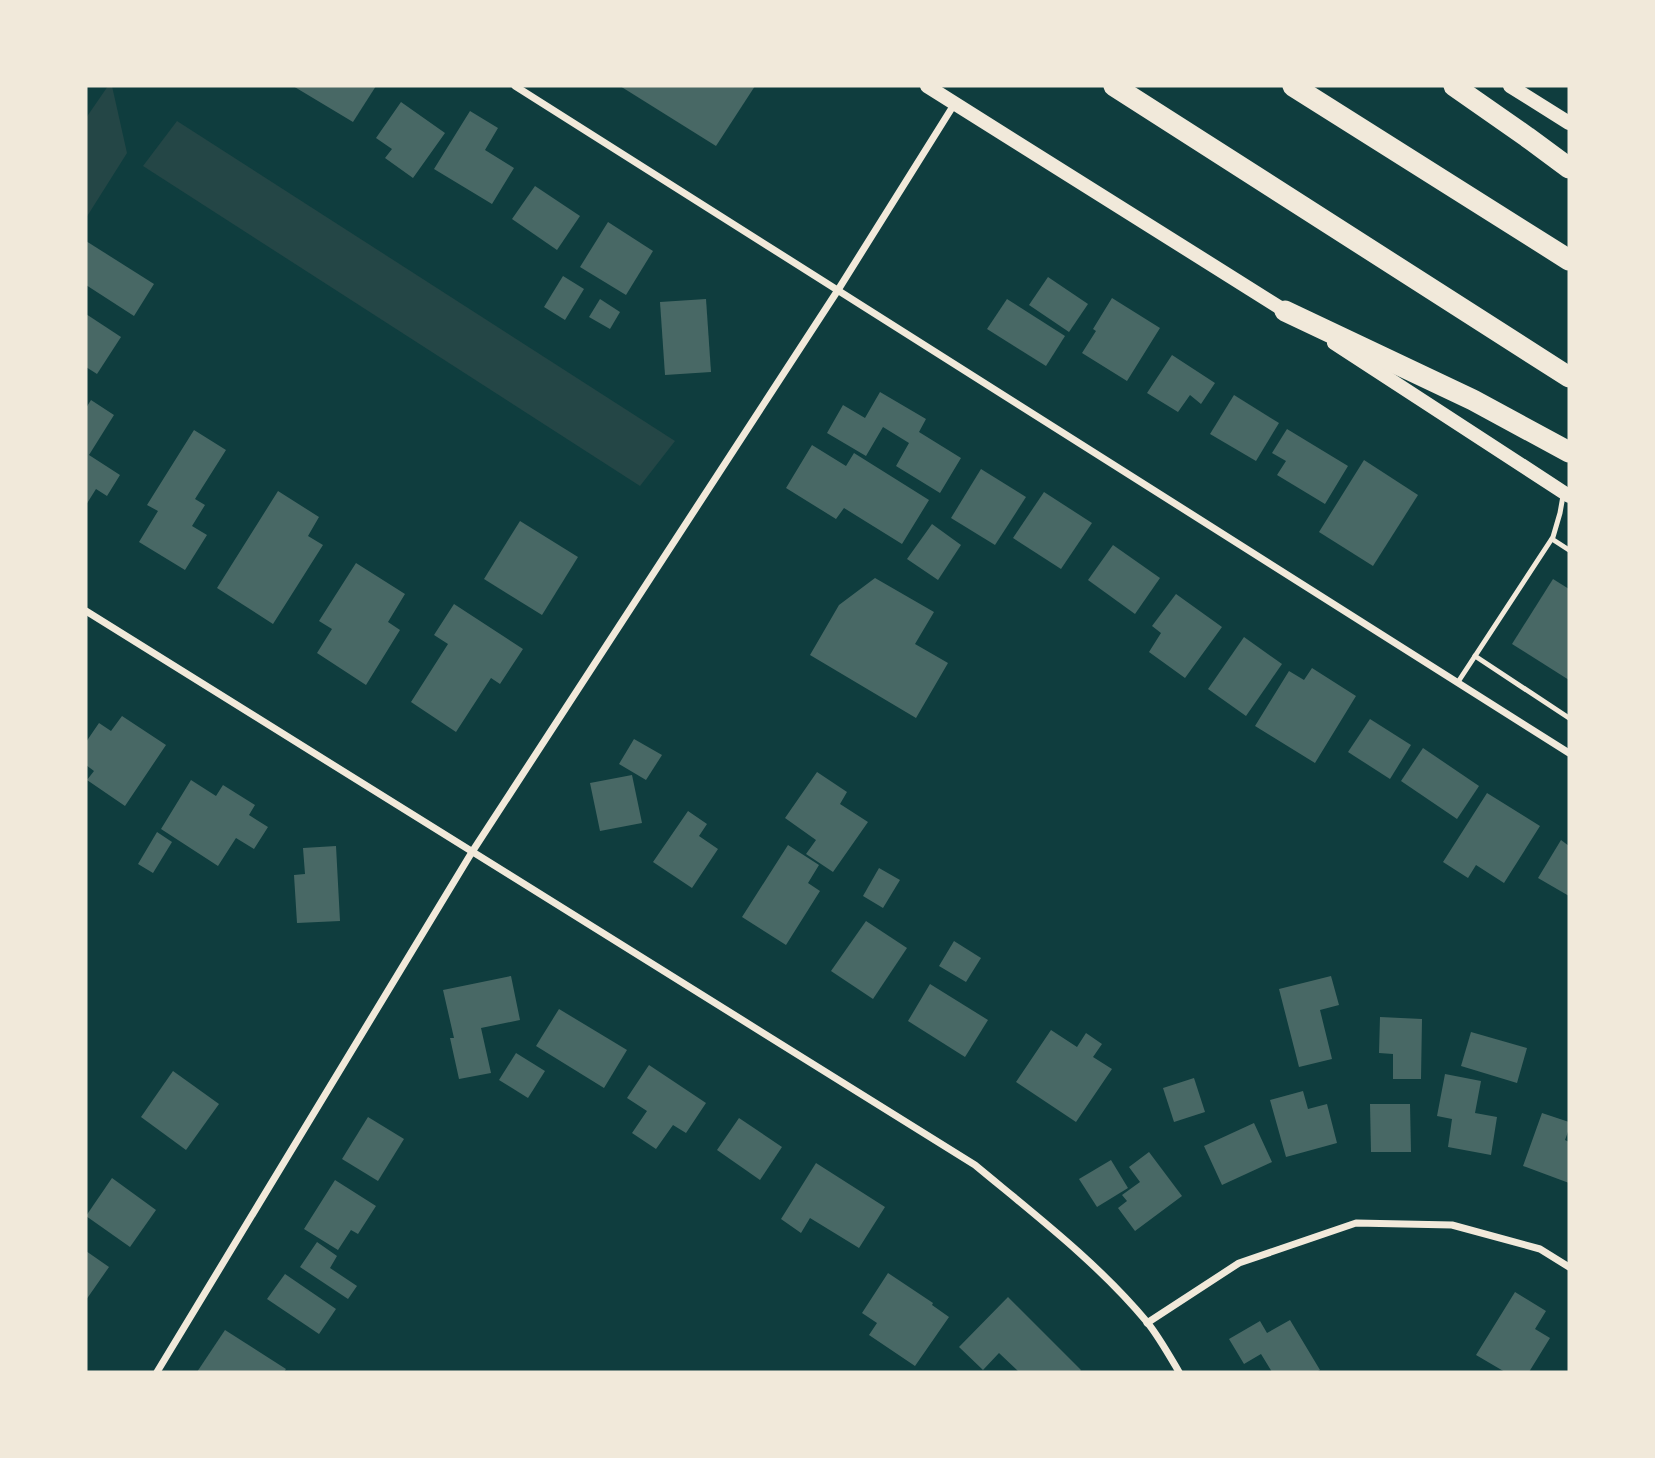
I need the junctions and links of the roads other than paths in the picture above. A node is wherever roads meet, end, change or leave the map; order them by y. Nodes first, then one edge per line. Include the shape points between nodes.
1 (515, 86) edge
2 (927, 86) edge
3 (1114, 86) edge
4 (1293, 86) edge
5 (1454, 86) edge
6 (1510, 86) edge
7 (954, 103) junction
8 (1569, 123) edge
9 (1569, 169) edge
10 (1569, 260) edge
11 (838, 290) junction
12 (1285, 311) junction
13 (1569, 377) edge
14 (1569, 452) edge
15 (1566, 494) edge
16 (1552, 539) junction
17 (1569, 550) edge
18 (86, 611) edge
19 (1475, 656) junction
20 (1458, 682) junction
21 (1569, 718) edge
22 (1569, 753) edge
23 (472, 852) junction
24 (1569, 1267) edge
25 (1147, 1323) junction
26 (157, 1372) edge
27 (1179, 1372) edge

1 - 11 street
2 - 7 main road
3 - 13 highway
4 - 10 highway
5 - 9 highway
6 - 8 main road
7 - 11 street
7 - 12 main road
11 - 20 street
11 - 23 street
12 - 14 highway via 1474,400
12 - 15 main road
15 - 16 lane
16 - 17 lane
16 - 19 lane
18 - 23 street
19 - 20 lane
19 - 21 lane
20 - 22 street
23 - 25 street via 975,1166 1069,1244
23 - 26 street
24 - 25 street via 1540,1249 1452,1225 1356,1223 1239,1264
25 - 27 street

